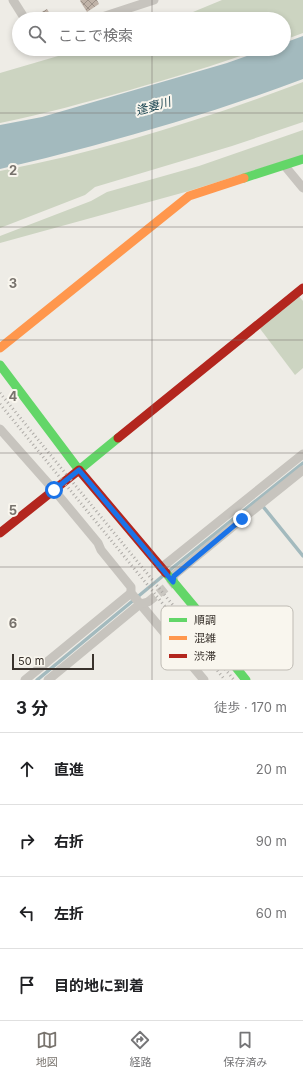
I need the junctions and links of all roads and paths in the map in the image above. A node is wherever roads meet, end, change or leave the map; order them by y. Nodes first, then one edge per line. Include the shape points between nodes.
1 (13, 0) edge
2 (154, 0) edge
3 (130, 4) edge
4 (21, 12) edge
5 (112, 12) edge
6 (303, 159) edge
7 (284, 165) junction
8 (303, 188) edge
9 (303, 288) edge
10 (0, 348) edge
11 (0, 365) edge
12 (0, 429) edge
13 (303, 454) edge
14 (79, 470) junction
15 (303, 470) edge
16 (54, 490) junction
17 (0, 533) edge
18 (161, 568) junction
19 (173, 582) junction
20 (131, 593) junction
21 (144, 603) junction
22 (193, 606) edge
23 (161, 625) edge
24 (196, 670) edge
25 (238, 670) edge
26 (25, 680) edge
27 (48, 680) edge
28 (204, 680) edge
29 (246, 680) edge

1 - 4 street
2 - 3 street
3 - 5 street
6 - 7 street
7 - 8 street
7 - 10 street via 189,196
9 - 14 street
11 - 14 street
12 - 16 street
13 - 18 street
14 - 16 street
14 - 18 street
15 - 19 street via 174,576
16 - 17 street
16 - 20 street via 131,587
18 - 19 street
19 - 22 street
20 - 21 street
20 - 26 street
21 - 23 street
21 - 27 street
24 - 28 street
25 - 29 street

